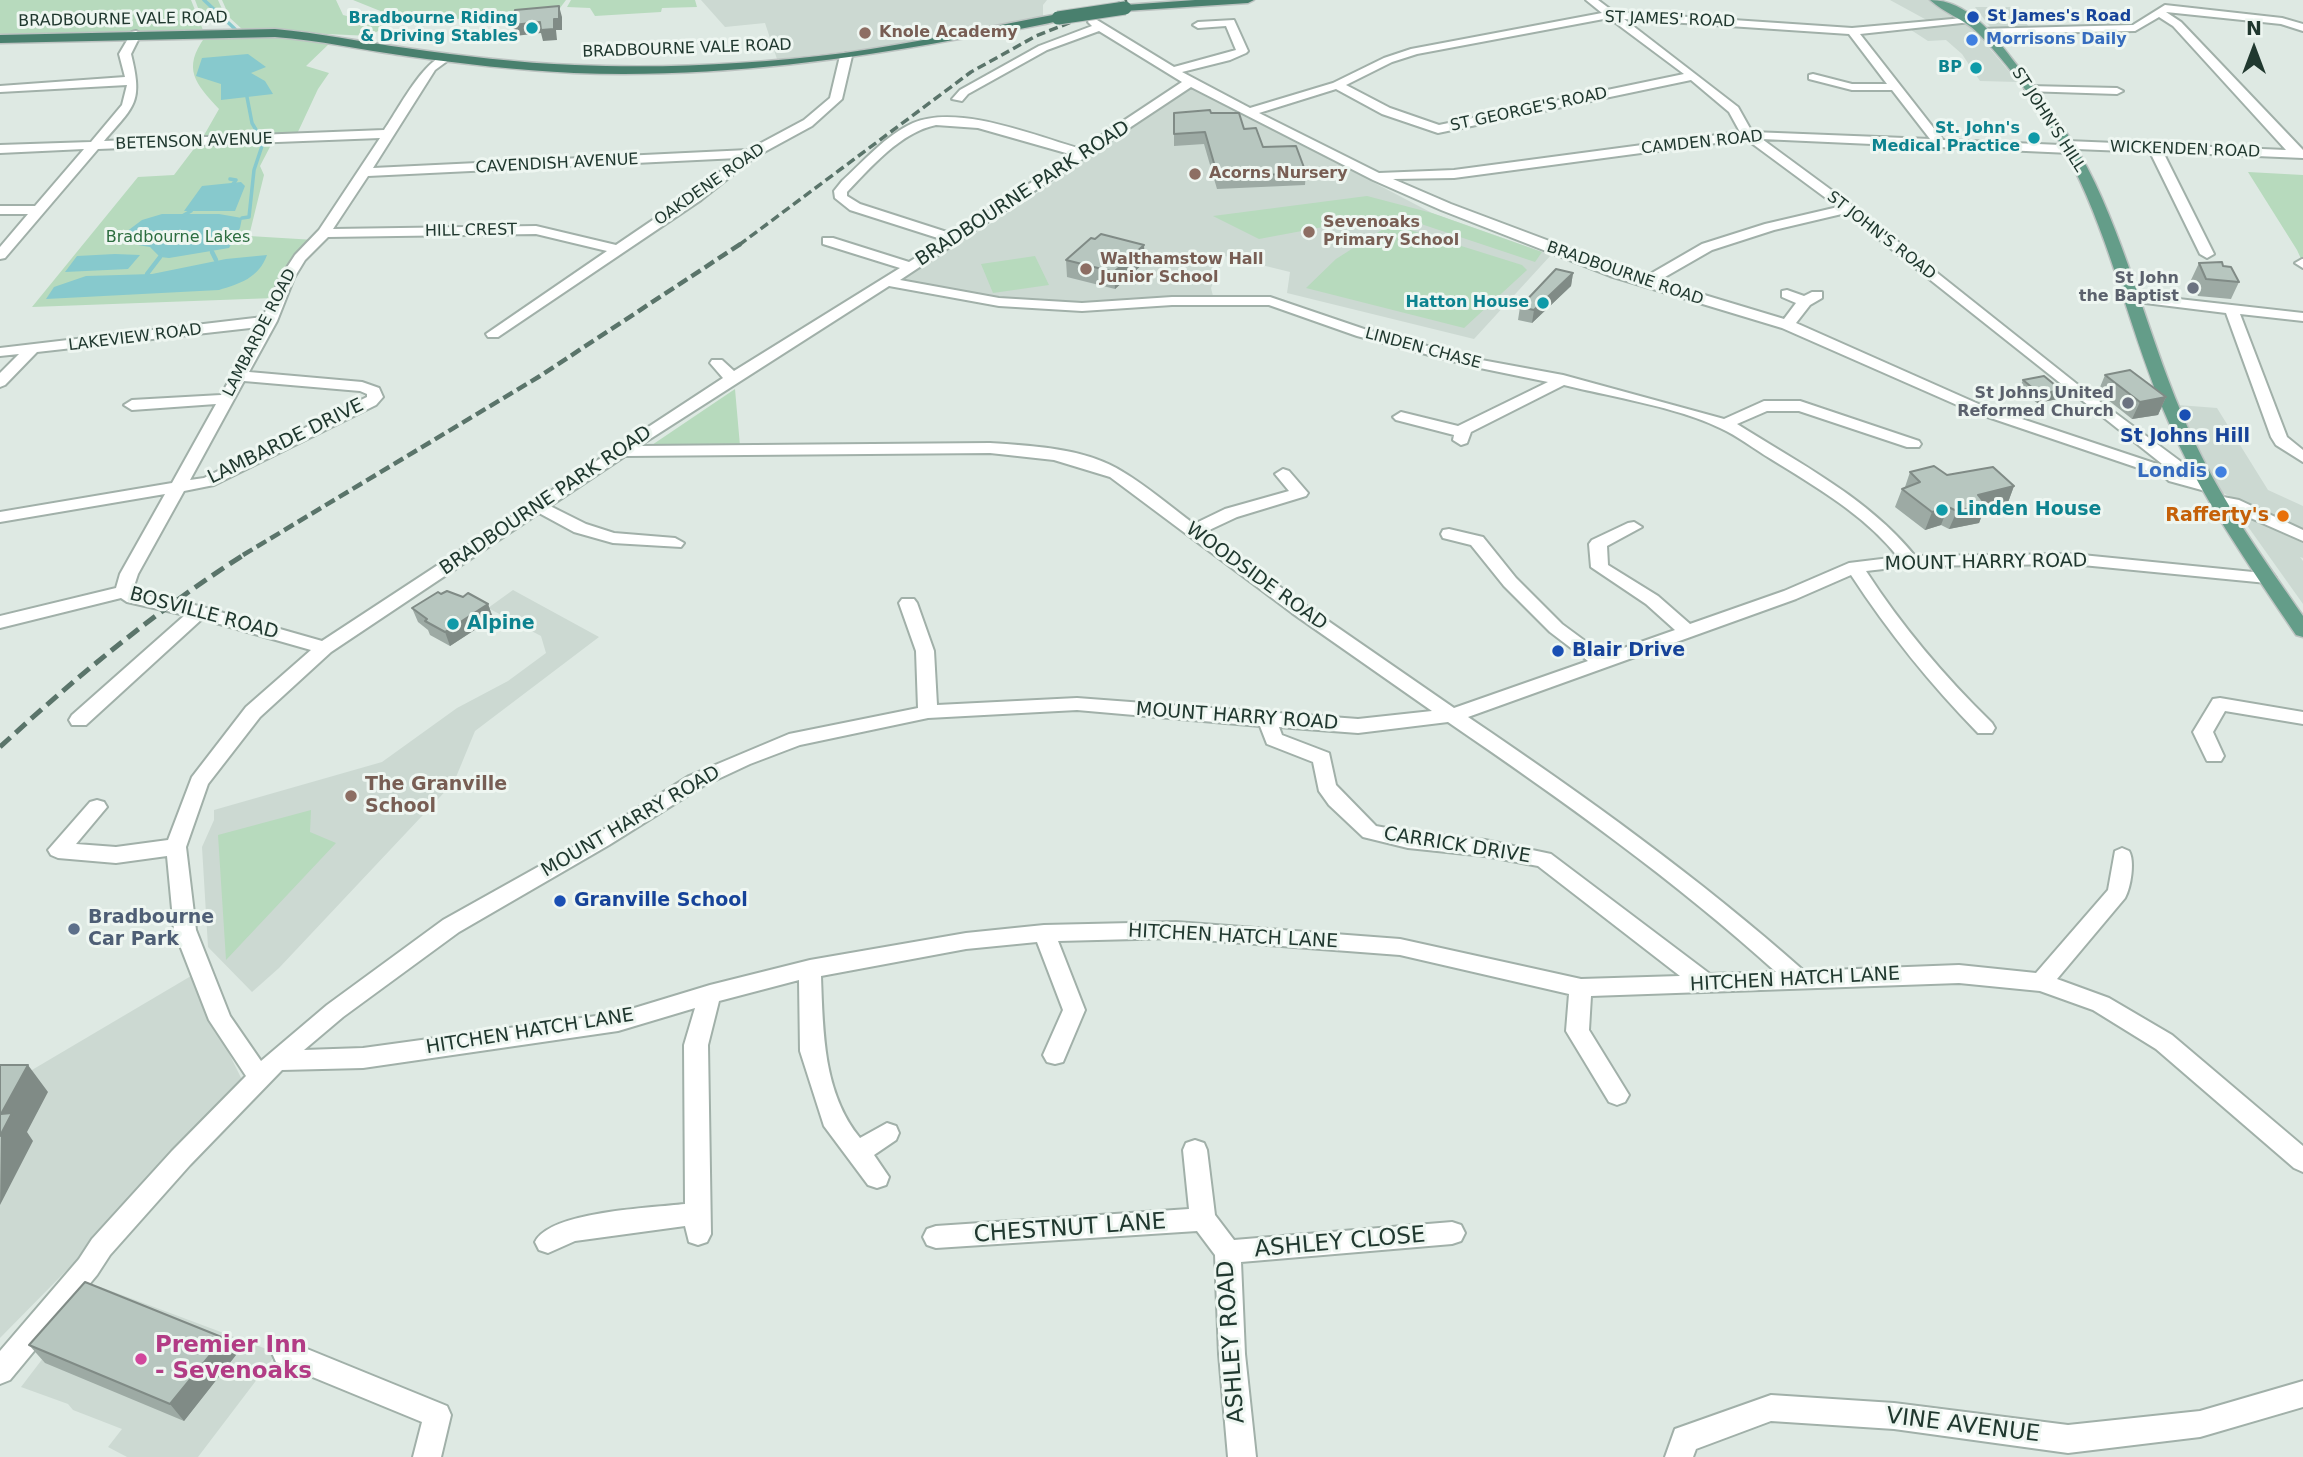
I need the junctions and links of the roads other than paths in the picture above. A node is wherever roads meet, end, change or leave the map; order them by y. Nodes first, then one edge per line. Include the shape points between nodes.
1 (1248, 0) edge
2 (1591, 0) edge
3 (1938, 0) edge
4 (2158, 12) junction
5 (1610, 15) junction
6 (1971, 19) junction
7 (1198, 24) dead end
8 (2303, 29) edge
9 (1852, 31) junction
10 (1983, 31) junction
11 (136, 34) junction
12 (0, 39) edge
13 (846, 56) junction
14 (446, 57) junction
15 (1172, 71) junction
16 (1693, 76) junction
17 (1814, 77) dead end
18 (130, 80) junction
19 (1190, 82) junction
20 (1337, 85) junction
21 (1894, 87) junction
22 (0, 89) edge
23 (2029, 89) junction
24 (2118, 91) dead end
25 (958, 99) dead end
26 (1252, 111) junction
27 (388, 134) junction
28 (1748, 135) junction
29 (1939, 143) junction
30 (95, 146) junction
31 (2069, 147) junction
32 (0, 149) edge
33 (2155, 149) junction
34 (751, 154) junction
35 (1084, 154) junction
36 (2300, 154) edge
37 (363, 172) junction
38 (1377, 177) junction
39 (1848, 209) junction
40 (0, 210) edge
41 (41, 210) junction
42 (324, 233) junction
43 (955, 239) junction
44 (828, 241) dead end
45 (617, 249) junction
46 (2207, 254) dead end
47 (0, 255) edge
48 (911, 267) junction
49 (889, 282) junction
50 (1645, 283) junction
51 (1787, 294) dead end
52 (2134, 298) junction
53 (1811, 299) joint
54 (2231, 308) junction
55 (2303, 317) edge
56 (270, 321) junction
57 (1787, 325) junction
58 (493, 334) dead end
59 (31, 350) junction
60 (0, 352) edge
61 (717, 363) dead end
62 (239, 376) junction
63 (733, 379) junction
64 (1563, 380) junction
65 (0, 382) edge
66 (226, 399) junction
67 (132, 405) dead end
68 (1401, 417) dead end
69 (1725, 424) junction
70 (1913, 444) dead end
71 (620, 451) junction
72 (2303, 457) edge
73 (2199, 467) junction
74 (2174, 471) junction
75 (1283, 474) dead end
76 (179, 487) junction
77 (2214, 494) junction
78 (540, 507) junction
79 (0, 517) edge
80 (1634, 527) dead end
81 (1193, 531) junction
82 (1449, 534) dead end
83 (2303, 536) edge
84 (675, 543) dead end
85 (1910, 561) junction
86 (1855, 567) junction
87 (2267, 578) junction
88 (124, 591) junction
89 (908, 603) dead end
90 (199, 612) junction
91 (0, 622) edge
92 (2303, 631) edge
93 (1688, 632) junction
94 (325, 648) junction
95 (1602, 662) junction
96 (928, 712) junction
97 (1454, 715) junction
98 (2303, 718) edge
99 (79, 720) dead end
100 (1267, 720) junction
101 (1984, 728) dead end
102 (2214, 756) dead end
103 (97, 807) dead end
104 (176, 847) junction
105 (2122, 856) dead end
106 (1044, 933) junction
107 (810, 969) junction
108 (1797, 978) junction
109 (2041, 982) junction
110 (1708, 985) junction
111 (1581, 988) junction
112 (710, 994) junction
113 (1055, 1055) dead end
114 (268, 1069) junction
115 (1617, 1095) dead end
116 (887, 1133) dead end
117 (1195, 1150) dead end
118 (858, 1153) junction
119 (2303, 1161) edge
120 (877, 1177) dead end
121 (1203, 1219) junction
122 (1451, 1233) dead end
123 (936, 1237) dead end
124 (548, 1242) dead end
125 (1228, 1252) junction
126 (285, 1353) dead end
127 (0, 1371) edge
128 (2303, 1394) edge
129 (428, 1457) edge
130 (1242, 1457) edge
131 (1679, 1457) edge

1 - 13 highway, BRADBOURNE VALE ROAD, bridge via 1125,8
2 - 5 street, ST JOHN'S ROAD
3 - 6 main road, ST JOHN'S HILL
4 - 8 street via 2165,8 2282,21
4 - 10 street via 2134,28
4 - 36 street via 2177,24
5 - 9 street, ST JAMES' ROAD
5 - 16 street, ST JOHN'S ROAD
5 - 20 street, ST JAMES' ROAD via 1415,51
6 - 9 street, ST JAMES' ROAD
6 - 10 main road, ST JOHN'S HILL
7 - 15 street via 1230,22 1242,51
9 - 21 street
10 - 23 main road, ST JOHN'S HILL
11 - 12 highway, BRADBOURNE VALE ROAD
11 - 14 highway, BRADBOURNE VALE ROAD via 315,36
11 - 18 street via 125,54
13 - 14 highway, BRADBOURNE VALE ROAD via 654,69 574,69
13 - 34 street, OAKDENE ROAD via 836,99 808,123
14 - 27 street, LAMBARDE ROAD via 431,68
15 - 19 street, BRADBOURNE ROAD
15 - 25 street, BRADBOURNE ROAD via 1096,24 1043,48
16 - 20 street, ST GEORGE'S ROAD via 1438,129 1386,111
16 - 28 street, ST JOHN'S ROAD via 1734,110
17 - 21 street via 1852,87
18 - 22 street
18 - 30 street via 128,106
19 - 26 street, BRADBOURNE ROAD
19 - 35 street, BRADBOURNE PARK ROAD
20 - 26 street
21 - 29 street
23 - 24 street
23 - 31 main road, ST JOHN'S HILL
26 - 38 street, BRADBOURNE ROAD
27 - 30 street, BETENSON AVENUE
27 - 37 street, LAMBARDE ROAD
28 - 29 street, CAMDEN ROAD
28 - 38 street, CAMDEN ROAD via 1454,174
28 - 39 street, ST JOHN'S ROAD
29 - 31 street, CAMDEN ROAD
30 - 32 street, BETENSON AVENUE
30 - 41 street
31 - 33 street, WICKENDEN ROAD
31 - 52 main road, ST JOHN'S HILL via 2095,197
33 - 36 street, WICKENDEN ROAD
33 - 46 street
34 - 37 street, CAVENDISH AVENUE
34 - 45 street, OAKDENE ROAD
35 - 43 street, BRADBOURNE PARK ROAD
35 - 43 street via 961,121 933,121 914,127 840,191 841,198 855,207
37 - 42 street, LAMBARDE ROAD
38 - 50 street, BRADBOURNE ROAD via 1529,241
39 - 50 street via 1707,247
39 - 74 street, ST JOHN'S ROAD
40 - 41 street
41 - 47 street
42 - 45 street, HILL CREST via 536,230
42 - 56 street, LAMBARDE ROAD via 287,278
43 - 48 street, BRADBOURNE PARK ROAD
44 - 48 street
45 - 58 street, OAKDENE ROAD
48 - 49 street, BRADBOURNE PARK ROAD
49 - 63 street, BRADBOURNE PARK ROAD
49 - 64 street, LINDEN CHASE via 999,302 1082,307 1270,301 1387,340
50 - 57 street, BRADBOURNE ROAD
51 - 53 street
52 - 54 street
52 - 73 main road, ST JOHN'S HILL via 2169,404
53 - 57 street
54 - 55 street
54 - 72 street via 2279,437
56 - 59 street, LAKEVIEW ROAD
56 - 62 street, LAMBARDE ROAD
57 - 74 street, BRADBOURNE ROAD via 1978,409
59 - 60 street, LAKEVIEW ROAD
59 - 65 street
61 - 63 street
62 - 66 street, LAMBARDE ROAD
62 - 76 street, LAMBARDE DRIVE via 362,387 374,391 375,397 208,482
63 - 71 street, BRADBOURNE PARK ROAD
64 - 68 street via 1462,436
64 - 69 street, LINDEN CHASE
66 - 67 street
66 - 76 street, LAMBARDE ROAD
69 - 70 street via 1764,406 1800,406
69 - 85 street, LINDEN CHASE via 1858,509 1891,537
71 - 78 street, BRADBOURNE PARK ROAD
71 - 81 street, WOODSIDE ROAD via 925,447 1031,451 1093,463 1116,474
73 - 74 street
73 - 77 main road, ST JOHN'S HILL
74 - 77 street, BRADBOURNE ROAD via 2181,481
75 - 81 street via 1300,493 1231,513
76 - 79 street
76 - 88 street, LAMBARDE ROAD via 129,574
77 - 83 street, BRADBOURNE ROAD
77 - 87 main road, ST JOHN'S HILL
78 - 84 street via 580,528 613,538
78 - 94 street, BRADBOURNE PARK ROAD
80 - 93 street via 1598,544 1593,569 1651,600
81 - 97 street, WOODSIDE ROAD via 1324,628
82 - 95 street via 1477,541 1556,628
85 - 86 street, MOUNT HARRY ROAD
85 - 87 street, MOUNT HARRY ROAD via 2072,559
86 - 93 street, MOUNT HARRY ROAD
86 - 101 street via 1891,623 1937,680 1943,696
87 - 92 main road, ST JOHN'S HILL
88 - 90 street, BOSVILLE ROAD via 132,598
88 - 91 street, BOSVILLE ROAD
89 - 96 street via 925,651
90 - 94 street, BOSVILLE ROAD
90 - 99 street
93 - 95 street, MOUNT HARRY ROAD
94 - 104 street, BRADBOURNE PARK ROAD via 253,712 216,756 199,782
95 - 97 street, MOUNT HARRY ROAD
96 - 100 street, MOUNT HARRY ROAD via 1077,704
96 - 114 street, MOUNT HARRY ROAD via 796,739 696,781 452,926 335,1011
97 - 100 street, MOUNT HARRY ROAD via 1358,726
97 - 108 street, WOODSIDE ROAD via 1748,933
98 - 102 street via 2220,704 2203,732
100 - 110 street, CARRICK DRIVE via 1274,739 1322,758 1326,786 1370,832 1544,859
103 - 104 street via 58,850 116,855
104 - 114 street, BRADBOURNE PARK ROAD via 185,930 219,1020
105 - 109 street via 2118,892
106 - 107 street, HITCHEN HATCH LANE via 967,941
106 - 111 street, HITCHEN HATCH LANE via 1176,930 1399,947
106 - 113 street via 1074,1010
107 - 112 street, HITCHEN HATCH LANE
107 - 118 street via 812,1051 836,1126
108 - 109 street, HITCHEN HATCH LANE via 1959,974
108 - 110 street, HITCHEN HATCH LANE
109 - 119 street, HITCHEN HATCH LANE via 2101,1004 2164,1042
110 - 111 street, HITCHEN HATCH LANE
111 - 115 street via 1577,1031
112 - 114 street, HITCHEN HATCH LANE via 618,1021
112 - 124 street via 696,1045 698,1224 571,1230
114 - 127 street via 154,1187
116 - 118 street
117 - 121 street
118 - 120 street
121 - 123 street, CHESTNUT LANE
121 - 125 street, ASHLEY ROAD
122 - 125 street, ASHLEY CLOSE
125 - 130 street, ASHLEY ROAD
126 - 129 street via 437,1415
128 - 131 street, VINE AVENUE via 2200,1424 2068,1439 1894,1416 1771,1408 1685,1439

